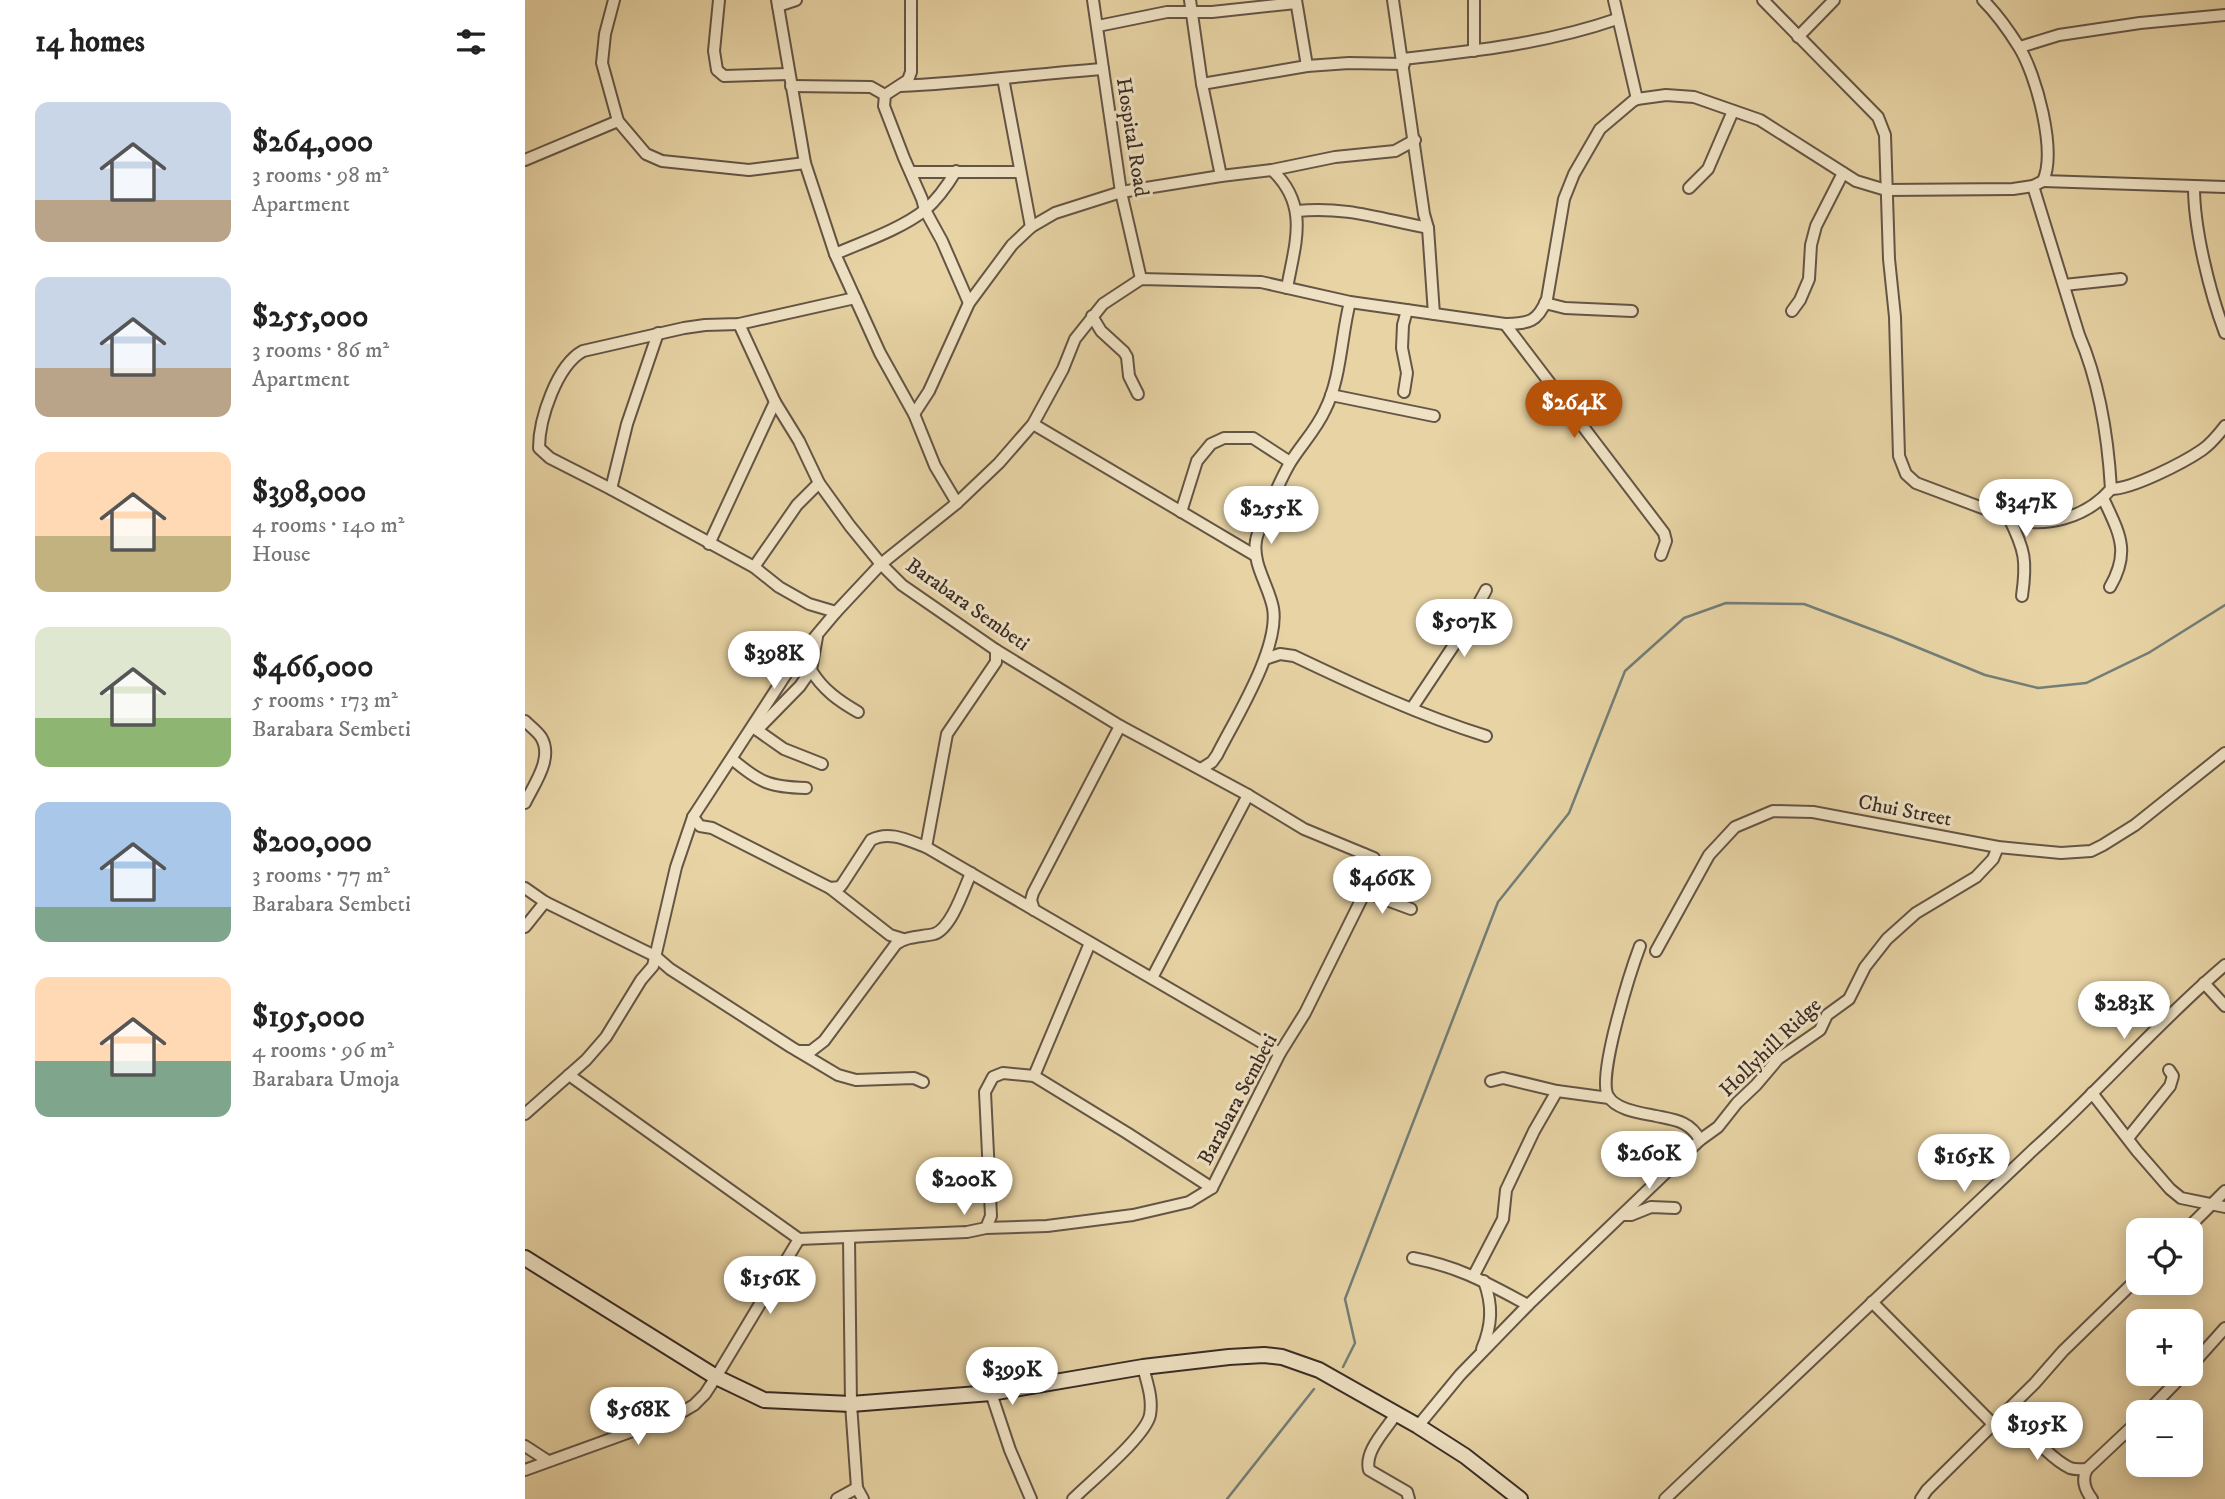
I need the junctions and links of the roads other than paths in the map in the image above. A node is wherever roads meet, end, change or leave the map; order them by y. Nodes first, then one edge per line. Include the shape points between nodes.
1 (614, 0) edge
2 (719, 0) edge
3 (796, 0) edge
4 (911, 0) edge
5 (1093, 0) edge
6 (1190, 0) edge
7 (1394, 0) edge
8 (1474, 0) edge
9 (1614, 0) edge
10 (1763, 0) edge
11 (1834, 0) edge
12 (1983, 0) edge
13 (1296, 2) edge
14 (777, 3) edge
15 (1191, 12) junction
16 (2225, 15) edge
17 (1617, 19) junction
18 (1098, 26) junction
19 (1798, 37) junction
20 (2020, 47) junction
21 (1474, 51) junction
22 (1404, 62) junction
23 (1307, 66) junction
24 (1103, 69) junction
25 (789, 74) junction
26 (1003, 78) junction
27 (1202, 84) junction
28 (791, 86) junction
29 (899, 86) junction
30 (885, 95) junction
31 (1637, 99) junction
32 (1733, 111) junction
33 (618, 121) junction
34 (1415, 140) junction
35 (525, 160) edge
36 (805, 163) junction
37 (1272, 170) junction
38 (955, 171) junction
39 (911, 172) junction
40 (1020, 172) junction
41 (1843, 173) junction
42 (1221, 176) junction
43 (2038, 184) junction
44 (2194, 187) junction
45 (2225, 187) edge
46 (1689, 188) dead end
47 (1886, 190) junction
48 (1121, 192) junction
49 (925, 210) junction
50 (1297, 211) junction
51 (1031, 227) junction
52 (1428, 228) junction
53 (835, 254) junction
54 (1141, 279) junction
55 (2122, 279) dead end
56 (2064, 285) junction
57 (1287, 288) junction
58 (855, 298) junction
59 (1350, 302) junction
60 (969, 303) junction
61 (1545, 303) junction
62 (1407, 310) junction
63 (1632, 312) dead end
64 (1791, 312) dead end
65 (1434, 314) junction
66 (1092, 316) junction
67 (739, 324) junction
68 (1505, 324) junction
69 (658, 333) junction
70 (2225, 333) edge
71 (1404, 392) dead end
72 (1138, 394) dead end
73 (1331, 395) junction
74 (775, 402) junction
75 (914, 414) junction
76 (1434, 416) dead end
77 (1033, 424) junction
78 (2225, 426) edge
79 (1290, 463) junction
80 (819, 483) junction
81 (611, 489) junction
82 (2107, 494) junction
83 (957, 503) junction
84 (1181, 512) junction
85 (2009, 519) junction
86 (709, 544) junction
87 (1661, 555) dead end
88 (1256, 556) junction
89 (881, 564) junction
90 (754, 567) junction
91 (2110, 587) dead end
92 (1486, 590) dead end
93 (2022, 596) dead end
94 (836, 612) junction
95 (818, 634) junction
96 (996, 650) junction
97 (1265, 659) junction
98 (811, 670) junction
99 (1412, 708) junction
100 (858, 712) dead end
101 (525, 721) edge
102 (1121, 726) junction
103 (756, 727) junction
104 (1486, 736) dead end
105 (2225, 752) edge
106 (732, 759) junction
107 (822, 764) dead end
108 (1201, 769) junction
109 (806, 788) dead end
110 (1248, 795) junction
111 (525, 803) edge
112 (693, 817) junction
113 (926, 847) junction
114 (1999, 848) junction
115 (971, 873) junction
116 (525, 888) edge
117 (830, 888) junction
118 (1365, 892) junction
119 (545, 902) junction
120 (1034, 909) junction
121 (1411, 909) dead end
122 (525, 927) edge
123 (903, 939) junction
124 (1090, 943) junction
125 (1640, 946) dead end
126 (1656, 951) dead end
127 (655, 956) junction
128 (2225, 965) edge
129 (1152, 978) junction
130 (2204, 982) junction
131 (2225, 1006) edge
132 (796, 1051) junction
133 (1280, 1054) junction
134 (2169, 1070) dead end
135 (569, 1076) junction
136 (1034, 1076) junction
137 (1491, 1081) dead end
138 (923, 1082) dead end
139 (1557, 1091) junction
140 (2092, 1093) junction
141 (1609, 1098) junction
142 (525, 1114) edge
143 (2127, 1138) junction
144 (1700, 1140) junction
145 (1212, 1188) junction
146 (2225, 1191) edge
147 (2211, 1205) junction
148 (2225, 1207) edge
149 (1675, 1208) dead end
150 (1623, 1215) junction
151 (2198, 1218) edge
152 (986, 1228) junction
153 (849, 1238) junction
154 (799, 1239) junction
155 (525, 1258) edge
156 (1413, 1258) dead end
157 (1479, 1278) junction
158 (2126, 1290) edge
159 (1872, 1302) junction
160 (1528, 1306) junction
161 (2223, 1335) edge
162 (2203, 1354) edge
163 (1480, 1355) junction
164 (1143, 1367) junction
165 (716, 1377) junction
166 (2172, 1386) edge
167 (991, 1393) junction
168 (2159, 1400) edge
169 (851, 1404) junction
170 (2008, 1411) junction
171 (1396, 1414) junction
172 (1993, 1424) junction
173 (1418, 1426) junction
174 (2126, 1432) edge
175 (525, 1446) edge
176 (548, 1461) junction
177 (525, 1470) edge
178 (2082, 1471) junction
179 (857, 1488) junction
180 (1924, 1494) edge
181 (837, 1499) edge
182 (863, 1499) edge
183 (1031, 1499) edge
184 (1073, 1499) edge
185 (1409, 1499) edge
186 (1520, 1499) edge
187 (1665, 1499) edge
188 (1936, 1499) edge
189 (2092, 1499) edge

1 - 33 street via 603,63
2 - 25 street via 714,51 717,70 724,76
3 - 14 street
4 - 29 street via 911,72
5 - 18 street, Hospital Road
6 - 15 street
7 - 22 street
8 - 21 street
9 - 17 street
10 - 19 street
11 - 19 street
12 - 20 street
13 - 15 street
13 - 23 street
14 - 25 street
15 - 18 street via 1167,12
15 - 27 street
16 - 20 street via 2059,35
17 - 21 street via 1525,44
17 - 31 street
18 - 24 street, Hospital Road
19 - 47 street via 1878,117 1885,135
20 - 43 street via 2045,116 2048,160
21 - 22 street
22 - 23 street
22 - 34 street
23 - 27 street
24 - 26 street
24 - 48 street, Hospital Road
25 - 28 street
26 - 29 street
26 - 40 street
27 - 42 street
28 - 30 street via 871,87
28 - 36 street
29 - 30 street
30 - 39 street via 884,106
31 - 32 street via 1666,94 1694,97
31 - 61 street via 1600,129 1574,174 1564,199
32 - 41 street via 1760,120
32 - 46 street via 1707,169
33 - 35 street
33 - 36 street via 646,154 662,161 749,170
34 - 37 street via 1395,151
34 - 52 street
36 - 53 street
37 - 42 street
37 - 50 street via 1283,180
38 - 39 street
38 - 40 street
38 - 49 street
39 - 49 street
40 - 51 street
41 - 47 street
41 - 64 street via 1816,226 1809,279
42 - 48 street
43 - 44 street
43 - 47 street via 2013,189
43 - 56 street
44 - 45 street
44 - 70 street via 2194,209
47 - 85 street via 1899,456 1906,474 1916,483
48 - 51 street via 1055,213
48 - 54 street, Hospital Road
49 - 53 street
49 - 60 street
50 - 52 street via 1355,212
50 - 57 street
51 - 60 street
52 - 65 street
53 - 58 street
54 - 57 street via 1261,282
54 - 66 street
55 - 56 street
56 - 82 street via 2100,401 2109,456
57 - 59 street
58 - 67 street
58 - 75 street
59 - 62 street
59 - 73 street
60 - 75 street
61 - 63 street
61 - 68 street via 1541,314 1528,323
62 - 65 street
62 - 71 street via 1402,348 1407,373
65 - 68 street
66 - 72 street via 1124,352
66 - 77 street
67 - 69 street
67 - 74 street, Barabara Sembeti
68 - 87 street via 1664,533
69 - 81 street
69 - 81 street via 572,357 543,418 539,448
73 - 76 street
73 - 79 street via 1315,429
74 - 80 street, Barabara Sembeti
74 - 86 street
75 - 83 street via 935,466
77 - 83 street
77 - 84 street
78 - 82 street via 2201,451
79 - 84 street via 1253,438 1224,438 1211,444 1198,461
79 - 88 street via 1256,540
80 - 89 street, Barabara Sembeti
80 - 90 street via 797,505
81 - 86 street
82 - 85 street via 2065,520 2040,524
82 - 91 street via 2123,559
83 - 89 street
84 - 88 street
85 - 93 street via 2026,565
86 - 90 street
88 - 97 street via 1273,609
89 - 94 street
89 - 96 street, Barabara Sembeti via 902,585
90 - 94 street via 809,604
92 - 99 street
94 - 95 street
95 - 98 street
95 - 103 street via 795,662
96 - 102 street, Barabara Sembeti
96 - 113 street via 996,662 947,734
97 - 99 street via 1294,656
97 - 108 street via 1217,755
98 - 100 street via 824,688
98 - 103 street
99 - 104 street
101 - 111 street via 545,746 545,765
102 - 108 street, Barabara Sembeti
102 - 120 street via 1033,894
103 - 106 street
103 - 107 street via 784,749
105 - 114 street, Chui Street via 2135,825 2091,851
106 - 109 street via 767,783
106 - 112 street
108 - 110 street, Barabara Sembeti
110 - 118 street, Barabara Sembeti via 1304,829 1369,856
110 - 129 street
112 - 117 street via 700,826
112 - 127 street
113 - 115 street
113 - 117 street via 878,836 843,883
114 - 126 street, Chui Street via 1813,812 1773,811 1735,827 1709,855
114 - 144 street, Hollyhill Ridge via 1976,877 1916,913 1887,939 1865,967 1849,999 1828,1015 1820,1030 1779,1059 1718,1127
115 - 120 street
115 - 123 street via 942,931
116 - 119 street
117 - 123 street via 890,935
118 - 121 street
118 - 133 street, Barabara Sembeti
119 - 122 street
119 - 127 street
120 - 124 street
123 - 132 street via 824,1041 811,1051
124 - 129 street
124 - 136 street
125 - 141 street via 1605,1072
127 - 132 street
127 - 135 street via 606,1037
128 - 130 street
129 - 133 street
130 - 131 street
130 - 140 street
132 - 138 street via 847,1078 914,1078
133 - 145 street, Barabara Sembeti
134 - 143 street via 2173,1076 2170,1086
135 - 142 street
135 - 154 street
136 - 145 street
136 - 152 street via 1003,1073 989,1081 985,1092 991,1216
137 - 139 street via 1503,1078
139 - 141 street
139 - 157 street via 1506,1190 1503,1219
140 - 143 street
140 - 159 street
141 - 144 street via 1634,1112 1685,1122
143 - 147 street via 2181,1198
144 - 150 street, Hollyhill Ridge
145 - 152 street, Barabara Sembeti via 1189,1202 1133,1215
146 - 147 street
147 - 148 street
147 - 151 street
149 - 150 street via 1651,1207
150 - 160 street, Hollyhill Ridge
152 - 153 street, Barabara Sembeti
153 - 154 street, Barabara Sembeti
153 - 169 street
154 - 165 street
155 - 165 street
156 - 157 street
157 - 160 street
157 - 163 street via 1490,1299 1491,1322
158 - 170 street
159 - 172 street
159 - 187 street
160 - 163 street, Hollyhill Ridge
161 - 162 street
163 - 173 street, Hollyhill Ridge
164 - 167 street
164 - 171 street via 1229,1357 1282,1357 1319,1370
164 - 184 street via 1151,1396 1150,1418 1142,1432
165 - 169 street via 764,1400
165 - 176 street via 694,1405 677,1415
166 - 168 street
167 - 169 street
167 - 183 street
169 - 179 street
170 - 172 street
170 - 178 street via 2050,1453
171 - 173 street
171 - 185 street via 1367,1462 1369,1470 1407,1492
172 - 180 street
173 - 186 street
174 - 178 street
175 - 176 street
176 - 177 street
178 - 189 street
179 - 181 street
179 - 182 street
180 - 188 street

